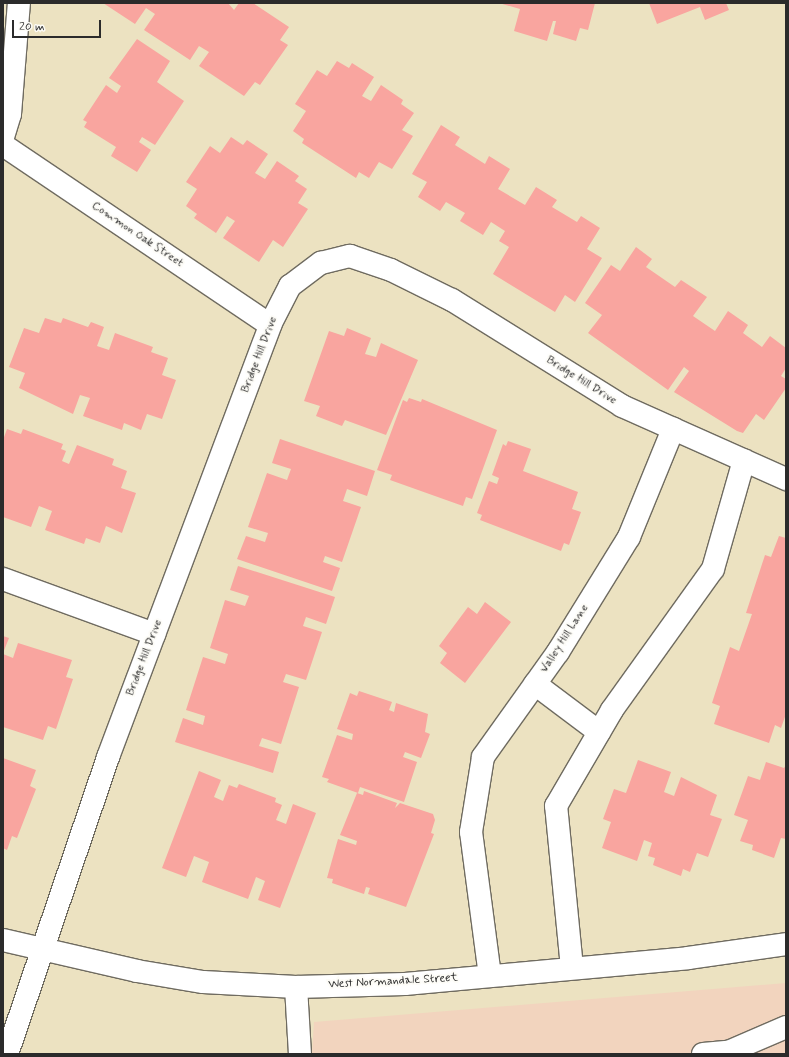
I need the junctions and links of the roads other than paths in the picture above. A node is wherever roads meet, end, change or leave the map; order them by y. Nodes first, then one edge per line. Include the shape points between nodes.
1 (19, 3) edge
2 (3, 138) edge
3 (3, 145) edge
4 (270, 324) junction
5 (673, 429) junction
6 (744, 460) junction
7 (786, 479) edge
8 (3, 579) edge
9 (154, 634) junction
10 (535, 684) junction
11 (599, 732) junction
12 (3, 940) edge
13 (786, 944) edge
14 (41, 951) junction
15 (572, 968) junction
16 (490, 976) junction
17 (296, 987) junction
18 (786, 1027) edge
19 (7, 1054) edge
20 (300, 1054) edge
21 (703, 1054) edge

1 - 2 street via 10,114
3 - 4 street, Common Oak Street
4 - 5 street, Bridge Hill Drive via 290,286 321,263 350,256 391,270 452,300 622,406
4 - 9 street, Bridge Hill Drive
5 - 6 street, Bridge Hill Drive
5 - 10 street, Valley Hill Lane via 630,537
6 - 7 street, Bridge Hill Drive
6 - 11 street via 713,569
8 - 9 street
9 - 14 street, Bridge Hill Drive
10 - 11 street
10 - 16 street, Valley Hill Lane via 483,757 471,832
11 - 15 street via 556,806
12 - 14 street, West Normandale Street
13 - 15 street, West Normandale Street
14 - 17 street, West Normandale Street via 203,982
14 - 19 street, Bridge Hill Drive
15 - 16 street, West Normandale Street
16 - 17 street, West Normandale Street
17 - 20 street
18 - 21 street via 728,1052

